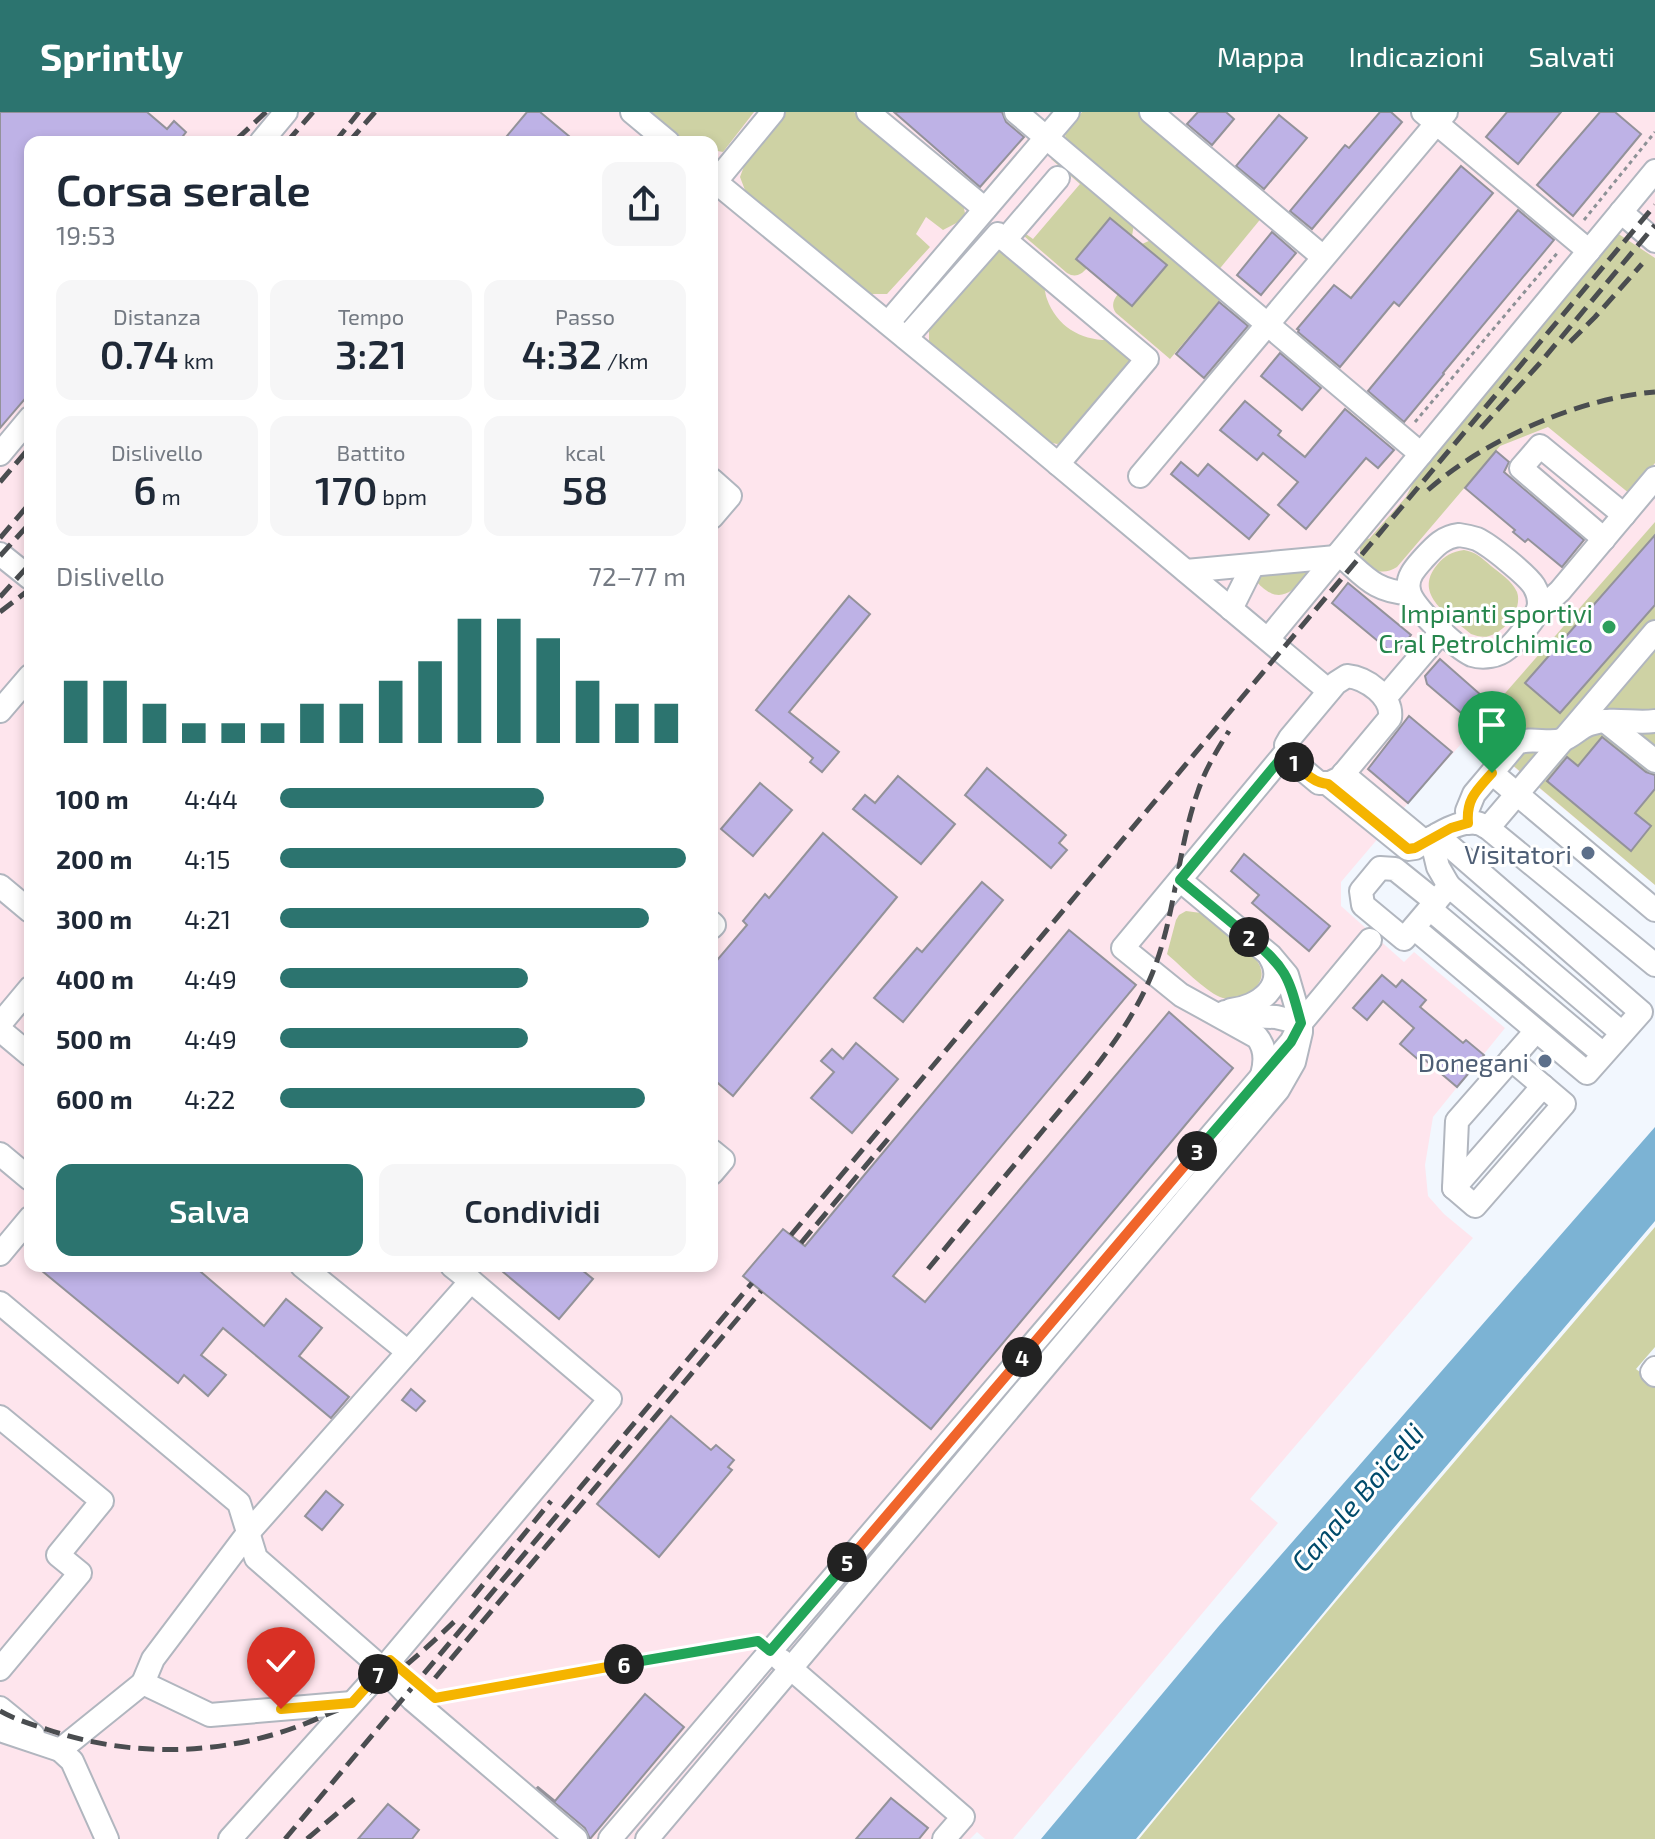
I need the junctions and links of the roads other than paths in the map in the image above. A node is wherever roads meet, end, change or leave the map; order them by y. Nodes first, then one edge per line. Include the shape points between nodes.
1 (286, 112) edge
2 (632, 112) edge
3 (773, 112) edge
4 (868, 112) edge
5 (1016, 112) edge
6 (1068, 112) edge
7 (1151, 112) edge
8 (1435, 116) edge
9 (266, 136) edge
10 (661, 136) edge
11 (1046, 138) junction
12 (1655, 171) edge
13 (718, 176) edge
14 (1058, 178) dead end
15 (718, 186) edge
16 (985, 209) junction
17 (1621, 212) junction
18 (1005, 240) junction
19 (1655, 241) edge
20 (1589, 251) junction
21 (1323, 257) junction
22 (1267, 324) junction
23 (897, 331) junction
24 (24, 425) edge
25 (0, 454) edge
26 (1421, 454) junction
27 (1058, 464) junction
28 (1140, 476) dead end
29 (1655, 478) edge
30 (718, 485) edge
31 (718, 510) edge
32 (1624, 515) junction
33 (1604, 539) junction
34 (0, 554) edge
35 (1337, 555) junction
36 (1253, 565) junction
37 (1186, 571) junction
38 (24, 573) edge
39 (1409, 593) junction
40 (1231, 609) junction
41 (1537, 612) junction
42 (1442, 631) junction
43 (1655, 632) edge
44 (1268, 639) junction
45 (24, 683) edge
46 (1329, 691) junction
47 (1385, 698) junction
48 (0, 711) edge
49 (1605, 721) junction
50 (1655, 721) edge
51 (1564, 740) junction
52 (1287, 751) junction
53 (1655, 761) edge
54 (1492, 773) junction
55 (1335, 779) junction
56 (1517, 794) junction
57 (1486, 830) junction
58 (1425, 841) junction
59 (1180, 880) junction
60 (0, 886) edge
61 (1438, 899) junction
62 (24, 906) edge
63 (1655, 910) edge
64 (1414, 928) junction
65 (1370, 940) dead end
66 (1268, 953) junction
67 (1655, 965) edge
68 (24, 996) edge
69 (1211, 1008) junction
70 (1301, 1023) junction
71 (0, 1027) edge
72 (1536, 1031) junction
73 (1622, 1033) junction
74 (24, 1049) edge
75 (1603, 1054) junction
76 (1510, 1061) junction
77 (1262, 1075) junction
78 (0, 1154) edge
79 (24, 1174) edge
80 (24, 1225) edge
81 (0, 1254) edge
82 (309, 1272) edge
83 (460, 1272) edge
84 (471, 1281) junction
85 (0, 1303) edge
86 (408, 1352) junction
87 (1655, 1368) edge
88 (1655, 1375) edge
89 (0, 1417) edge
90 (248, 1533) junction
91 (770, 1651) junction
92 (791, 1668) junction
93 (0, 1669) edge
94 (383, 1669) junction
95 (143, 1683) junction
96 (352, 1703) junction
97 (0, 1708) edge
98 (0, 1730) edge
99 (53, 1747) junction
100 (107, 1839) edge
101 (230, 1839) edge
102 (576, 1839) edge
103 (610, 1839) edge
104 (647, 1839) edge
105 (944, 1839) edge

1 - 9 street
2 - 10 street
3 - 13 street
4 - 16 street
5 - 11 street
6 - 11 street
7 - 21 street
8 - 20 street
8 - 21 street
11 - 16 street
11 - 22 street
12 - 17 street
14 - 18 street
15 - 23 street
16 - 23 street
17 - 19 street
17 - 20 street
18 - 23 street via 998,234
18 - 27 street via 1147,359
20 - 26 street
21 - 22 street
22 - 26 street
22 - 28 street
23 - 27 street
24 - 25 street
26 - 35 street
27 - 37 street
29 - 32 street
30 - 31 street via 730,496
32 - 33 street
32 - 33 street via 1540,446 1521,468
33 - 41 street
34 - 38 street
35 - 36 street
35 - 39 street via 1382,589
35 - 44 street
36 - 37 street
36 - 40 street
37 - 40 street
39 - 41 street via 1411,575 1434,547 1450,536 1468,536 1488,545 1533,585
39 - 42 street via 1420,612
40 - 44 street
41 - 42 street via 1513,644 1495,656 1473,655
42 - 47 street
43 - 51 street
44 - 46 street
45 - 48 street
46 - 47 street via 1347,676 1368,683
46 - 52 street via 1290,738
47 - 55 street via 1390,718
49 - 50 street
49 - 51 street via 1588,724
49 - 53 street
51 - 54 street via 1522,740
51 - 56 street
52 - 55 street via 1319,783
52 - 59 street
54 - 56 street
54 - 57 street via 1467,811
55 - 58 street
56 - 57 street
56 - 63 street
57 - 58 street via 1451,828
57 - 67 street
58 - 61 street via 1438,867
58 - 73 street via 1469,863 1641,1012
59 - 66 street
59 - 69 street via 1123,948 1173,989
60 - 62 street
61 - 64 street
61 - 64 street via 1395,869 1380,868 1361,891 1363,905 1404,939
61 - 73 street
61 - 75 street
64 - 72 street
65 - 70 street
66 - 69 street via 1276,971 1268,993 1247,1008
66 - 70 street via 1287,975
68 - 71 street
69 - 70 street
69 - 77 street via 1261,1042
70 - 77 street
70 - 92 street via 1297,1052 1278,1090
71 - 74 street
72 - 75 street via 1587,1073
72 - 76 street
73 - 75 street
76 - 76 street via 1457,1121 1454,1188 1543,1086
77 - 91 street
78 - 79 street
80 - 81 street
82 - 86 street
83 - 84 street
84 - 86 street
84 - 94 street via 610,1399
85 - 90 street via 239,1503
86 - 90 street
87 - 88 street
89 - 93 street via 102,1501 58,1555 80,1573
90 - 94 street via 256,1558
90 - 95 street via 153,1659
91 - 92 street
91 - 103 street
92 - 104 street
92 - 105 street via 963,1817
94 - 96 street
94 - 102 street
95 - 96 street via 210,1715
95 - 99 street
96 - 101 street
97 - 99 street
98 - 99 street
99 - 100 street via 72,1761

